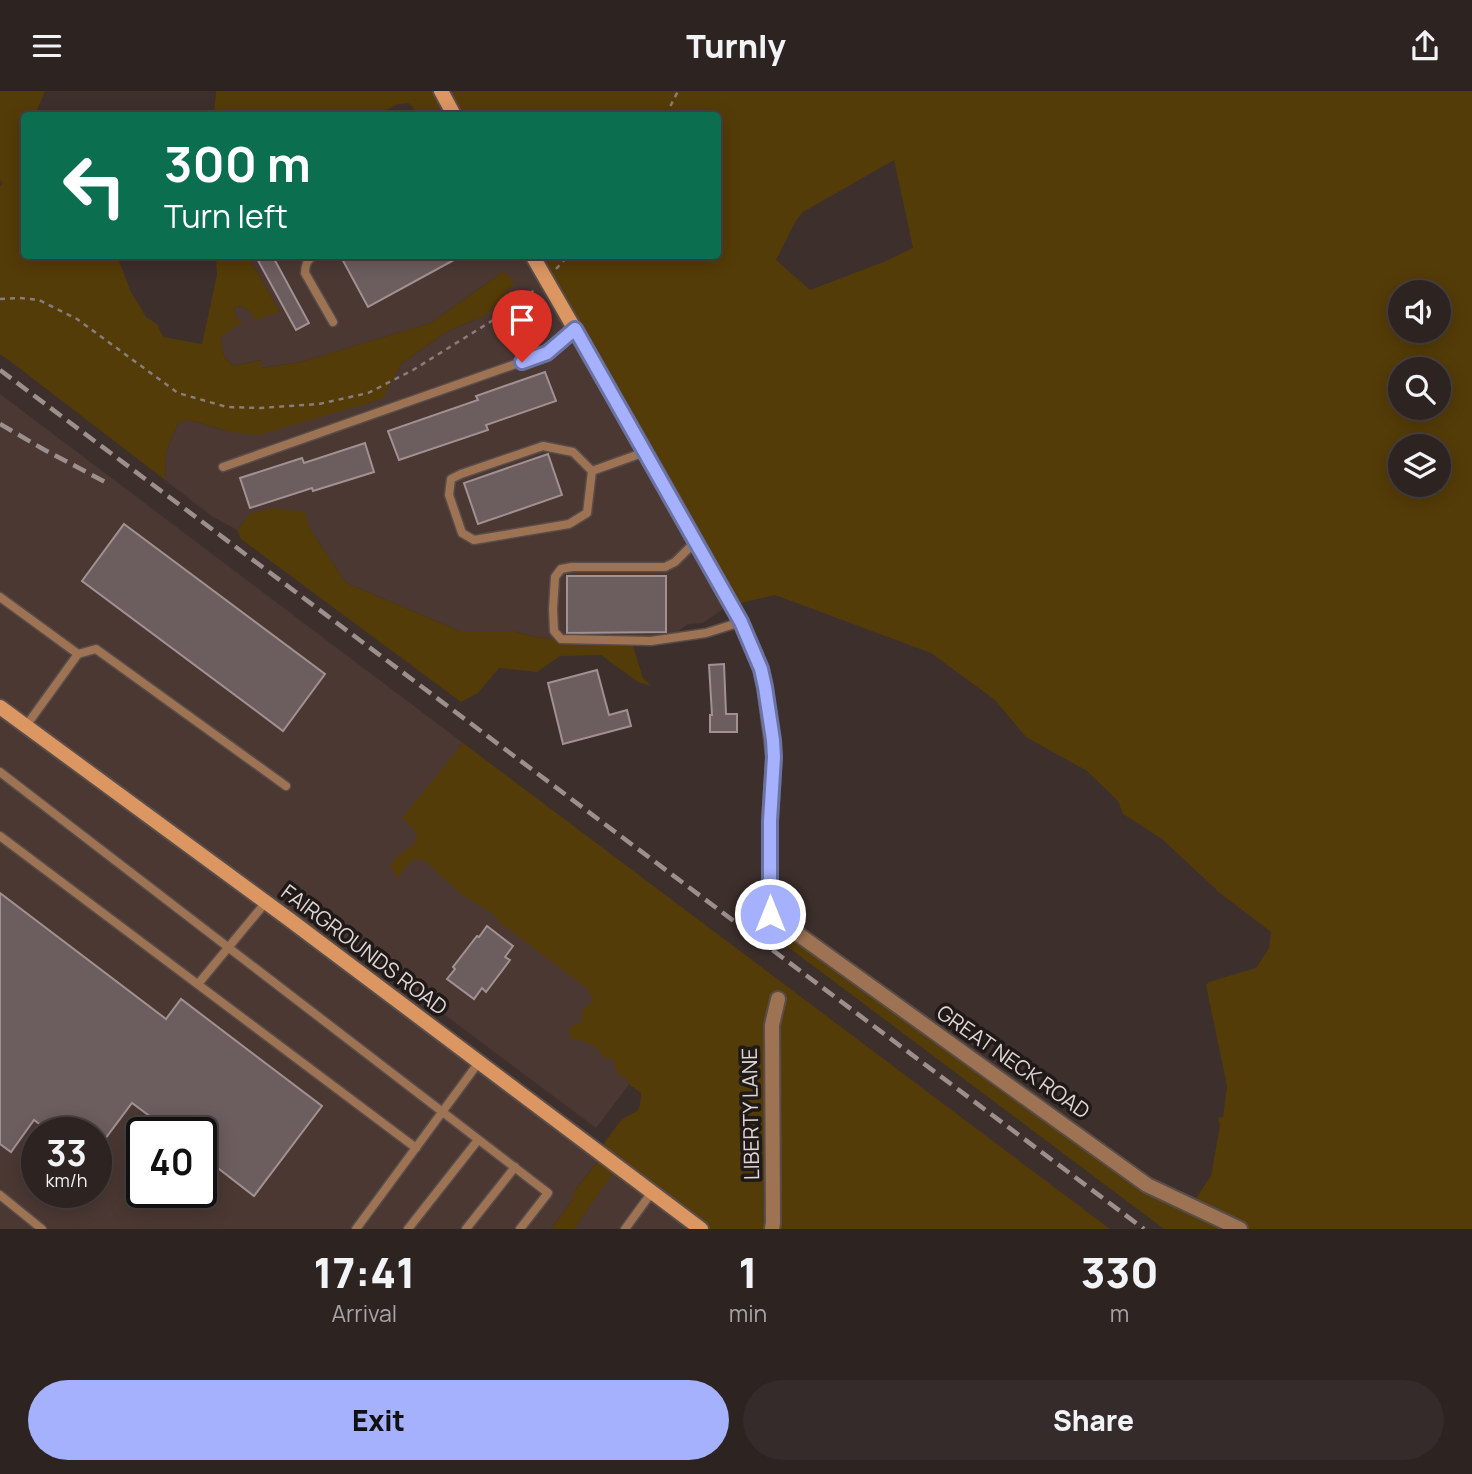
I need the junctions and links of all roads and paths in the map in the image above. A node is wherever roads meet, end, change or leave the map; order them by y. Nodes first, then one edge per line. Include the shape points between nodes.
1 (441, 91) edge
2 (678, 91) edge
3 (452, 112) edge
4 (668, 112) edge
5 (309, 259) edge
6 (534, 259) edge
7 (565, 259) edge
8 (545, 279) junction
9 (0, 299) edge
10 (333, 322) dead end
11 (575, 329) junction
12 (645, 452) junction
13 (223, 467) dead end
14 (592, 471) junction
15 (696, 541) junction
16 (0, 597) edge
17 (741, 622) junction
18 (78, 654) junction
19 (0, 707) edge
20 (26, 726) junction
21 (0, 772) edge
22 (286, 786) dead end
23 (0, 837) edge
24 (266, 902) junction
25 (228, 947) junction
26 (198, 983) junction
27 (778, 999) dead end
28 (479, 1062) junction
29 (443, 1112) junction
30 (478, 1140) junction
31 (416, 1148) junction
32 (515, 1167) junction
33 (652, 1192) junction
34 (0, 1195) edge
35 (41, 1229) edge
36 (356, 1229) edge
37 (408, 1229) edge
38 (466, 1229) edge
39 (520, 1229) edge
40 (625, 1229) edge
41 (701, 1229) edge
42 (772, 1229) edge
43 (1240, 1229) edge

1 - 3 street
2 - 4 path
5 - 10 lane via 305,273
6 - 8 street
7 - 8 path
8 - 9 path via 519,304 368,393 319,404 260,408 227,407 178,393 77,319 39,300
8 - 11 street
11 - 12 street
11 - 13 lane via 547,353
12 - 14 lane
12 - 15 street
14 - 14 lane via 587,513 569,524 474,540 462,533 449,495 451,479 543,446 573,452
15 - 17 street
15 - 17 lane via 665,567 561,569 555,577 554,631 561,639 651,641 706,633
16 - 18 lane
17 - 43 street, GREAT NECK ROAD via 761,669 773,740 770,914 1147,1185
18 - 20 lane
18 - 22 lane via 96,649
19 - 20 street, FAIRGROUNDS ROAD
20 - 24 street, FAIRGROUNDS ROAD
21 - 25 lane
23 - 26 lane
24 - 25 lane
24 - 28 street, FAIRGROUNDS ROAD
25 - 26 lane
25 - 29 lane
26 - 31 lane
27 - 42 street, LIBERTY LANE via 772,1025
28 - 29 lane
28 - 33 street, FAIRGROUNDS ROAD
29 - 30 lane
29 - 31 lane
30 - 32 lane
30 - 37 lane
31 - 36 lane
32 - 38 lane
32 - 39 lane via 548,1193
33 - 40 lane
33 - 41 street, FAIRGROUNDS ROAD
34 - 35 lane

